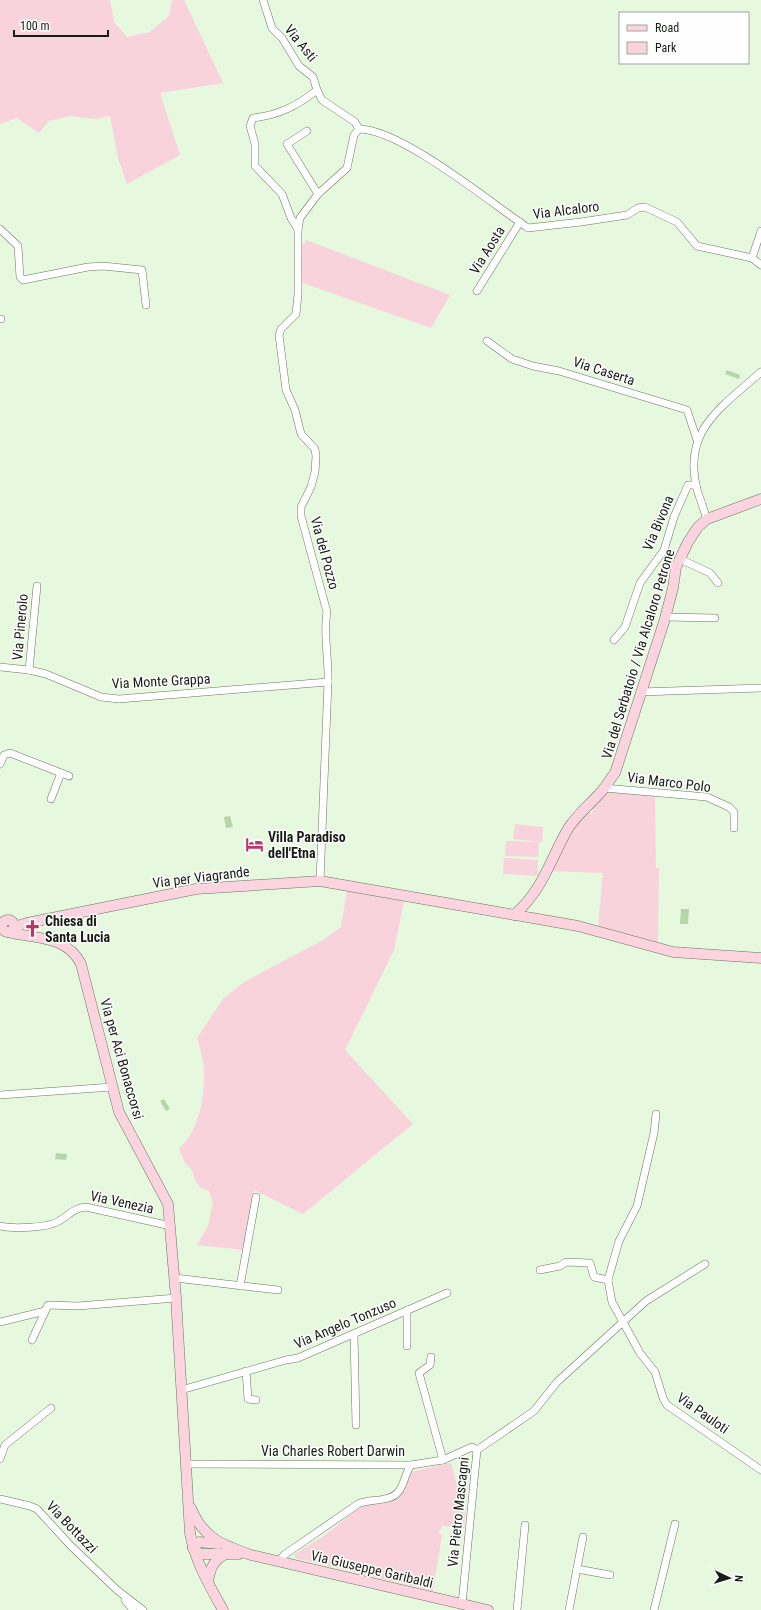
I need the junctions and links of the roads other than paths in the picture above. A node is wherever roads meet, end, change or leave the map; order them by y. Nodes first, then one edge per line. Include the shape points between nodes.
1 (263, 0) edge
2 (317, 90) junction
3 (359, 129) junction
4 (308, 131) dead end
5 (318, 194) junction
6 (520, 222) junction
7 (0, 229) edge
8 (298, 229) junction
9 (761, 231) edge
10 (752, 258) junction
11 (761, 265) edge
12 (477, 291) dead end
13 (146, 305) dead end
14 (487, 341) dead end
15 (761, 372) edge
16 (697, 440) junction
17 (696, 485) junction
18 (761, 498) edge
19 (708, 519) junction
20 (680, 559) junction
21 (718, 583) dead end
22 (37, 586) dead end
23 (666, 616) junction
24 (715, 618) dead end
25 (614, 640) dead end
26 (0, 667) edge
27 (29, 670) junction
28 (328, 682) junction
29 (761, 688) edge
30 (640, 692) junction
31 (0, 764) edge
32 (61, 773) junction
33 (69, 776) dead end
34 (604, 788) junction
35 (51, 799) dead end
36 (734, 828) dead end
37 (320, 880) junction
38 (514, 915) junction
39 (7, 927) edge
40 (662, 950) junction
41 (761, 953) edge
42 (761, 958) edge
43 (112, 1087) junction
44 (0, 1095) edge
45 (656, 1114) dead end
46 (256, 1197) dead end
47 (0, 1226) edge
48 (171, 1226) junction
49 (705, 1264) dead end
50 (540, 1270) dead end
51 (175, 1278) junction
52 (608, 1280) junction
53 (240, 1286) junction
54 (278, 1290) dead end
55 (447, 1292) dead end
56 (176, 1298) junction
57 (407, 1310) junction
58 (45, 1311) junction
59 (0, 1322) edge
60 (623, 1322) junction
61 (354, 1334) junction
62 (32, 1340) dead end
63 (407, 1346) dead end
64 (431, 1357) dead end
65 (246, 1371) junction
66 (181, 1390) junction
67 (256, 1400) dead end
68 (51, 1408) dead end
69 (356, 1425) dead end
70 (477, 1450) junction
71 (0, 1459) edge
72 (443, 1460) junction
73 (185, 1464) junction
74 (411, 1465) junction
75 (761, 1470) edge
76 (0, 1499) edge
77 (187, 1499) junction
78 (675, 1524) dead end
79 (525, 1526) dead end
80 (584, 1537) dead end
81 (221, 1544) junction
82 (193, 1548) junction
83 (228, 1553) junction
84 (251, 1555) junction
85 (279, 1561) junction
86 (577, 1569) junction
87 (610, 1575) dead end
88 (208, 1582) junction
89 (117, 1590) junction
90 (462, 1604) junction
91 (220, 1609) edge
92 (133, 1610) edge
93 (143, 1610) edge
94 (488, 1610) edge
95 (517, 1610) edge
96 (569, 1610) edge
97 (654, 1610) edge

1 - 2 street, Via Asti via 272,28 282,38 299,66 313,77
2 - 3 street, Via Asti via 326,104 355,122
2 - 8 street via 278,114 253,118 250,126 255,144 255,166 282,194
3 - 5 street, Via del Pozzo via 354,135 347,168
3 - 6 street, Via Alcaloro via 386,135 434,161
4 - 5 street via 287,144
5 - 8 street, Via del Pozzo via 303,212
6 - 10 street, Via Alcaloro via 528,228 581,222 627,214 645,207 677,222 701,248
6 - 12 street, Via Aosta
7 - 13 street via 18,246 20,277 23,280 88,267 142,270
8 - 28 street, Via del Pozzo via 296,314 281,329 279,341 284,360 285,386 301,434 315,449 315,472 301,507 301,516 325,600
9 - 10 street
10 - 11 street, Via Alcaloro
14 - 16 street, Via Caserta via 512,359 687,410
15 - 16 street via 714,415
16 - 17 street via 693,466
17 - 19 street
17 - 25 street, Via Bivona via 688,485 674,517 664,550 640,583 625,627
18 - 19 main road
19 - 20 main road, Via del Serbatoio / Via Alcaloro Petrone via 695,532
20 - 21 street via 710,573
20 - 23 main road, Via del Serbatoio / Via Alcaloro Petrone
22 - 27 street, Via Pinerolo
23 - 24 street
23 - 30 main road, Via del Serbatoio / Via Alcaloro Petrone
26 - 27 street, Via Monte Grappa
27 - 28 street, Via Monte Grappa via 46,674 101,697 119,699
28 - 37 street, Via del Pozzo
29 - 30 street
30 - 34 main road, Via del Serbatoio / Via Alcaloro Petrone via 615,773
31 - 32 street via 4,755 10,753
32 - 33 street
32 - 35 street
34 - 36 street, Via Marco Polo via 707,797 734,812
34 - 38 main road, Via del Serbatoio / Via Alcaloro Petrone via 570,826 535,892 528,903
37 - 38 main road, Via per Viagrande
37 - 39 main road, Via per Viagrande via 196,889
38 - 40 main road via 578,926
39 - 43 main road, Via per Aci Bonaccorsi via 26,936 60,943 77,955
40 - 41 main road
40 - 42 main road
43 - 44 street
43 - 48 main road, Via per Aci Bonaccorsi via 123,1123 168,1204
45 - 52 street via 637,1206 619,1241
46 - 53 street
47 - 48 street, Via Venezia via 14,1228 51,1224 58,1222 74,1209 86,1207
48 - 51 main road, Via per Aci Bonaccorsi
49 - 60 street, Via Pietro Mascagni via 651,1298
50 - 52 street via 560,1266 566,1262 590,1263 594,1277
51 - 53 street
51 - 56 main road, Via per Aci Bonaccorsi
52 - 60 street, Via Pauloti via 612,1302
53 - 54 street
55 - 57 street, Via Angelo Tonzuso
56 - 58 street via 78,1306 48,1305
56 - 66 main road, Via per Aci Bonaccorsi
57 - 61 street, Via Angelo Tonzuso
57 - 63 street
58 - 59 street
58 - 62 street
60 - 70 street, Via Pietro Mascagni via 557,1382 534,1411
60 - 75 street, Via Pauloti via 640,1353 655,1372 667,1405
61 - 65 street, Via Angelo Tonzuso via 298,1358
61 - 69 street
64 - 72 street via 430,1365 419,1373
65 - 66 street, Via Angelo Tonzuso
65 - 67 street via 248,1399
66 - 73 main road, Via per Aci Bonaccorsi
68 - 71 street via 5,1445
70 - 72 street, Via Charles Robert Darwin via 472,1447
70 - 90 street, Via Pietro Mascagni
72 - 74 street, Via Charles Robert Darwin
73 - 74 street, Via Charles Robert Darwin
73 - 77 main road, Via per Aci Bonaccorsi
74 - 85 street via 400,1488 392,1497 358,1504
76 - 89 street, Via Bottazzi via 37,1509 70,1546
77 - 81 main road via 194,1517 202,1528
77 - 82 main road
78 - 97 street
79 - 95 street
80 - 86 street
81 - 82 main road via 203,1541 196,1543
81 - 84 main road
82 - 83 main road via 200,1554
82 - 88 main road
83 - 84 main road
83 - 88 main road via 214,1562
84 - 85 main road, Via Giuseppe Garibaldi
85 - 90 main road, Via Giuseppe Garibaldi
86 - 87 street
86 - 96 street
88 - 91 main road
89 - 92 street
89 - 93 street
90 - 94 main road, Via Giuseppe Garibaldi

